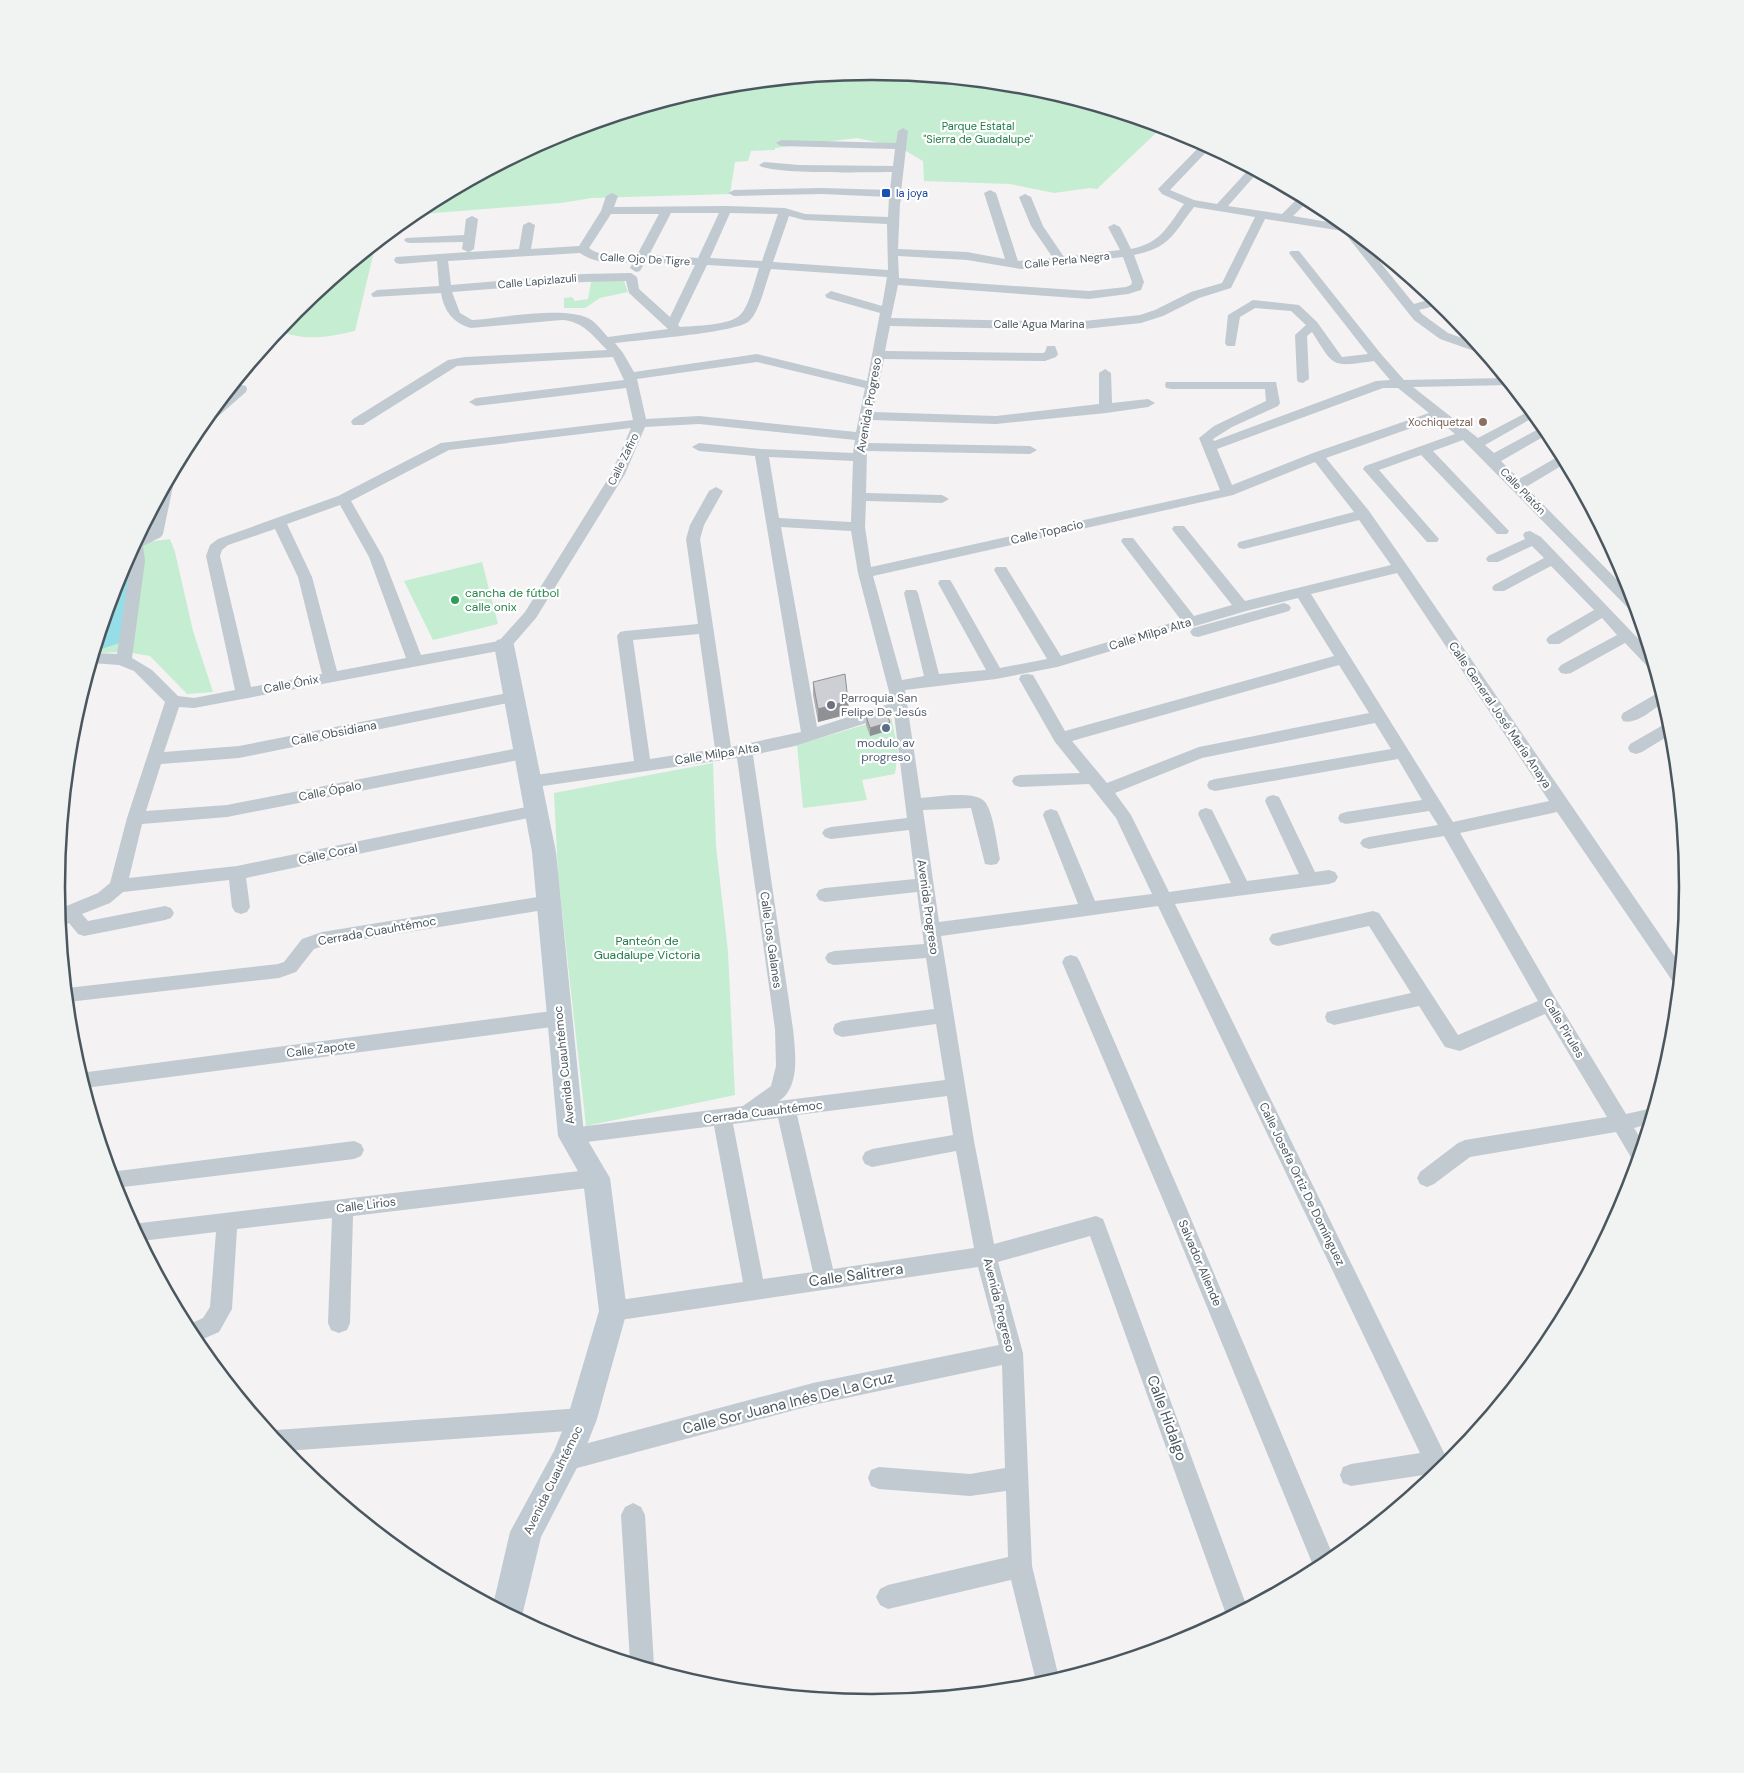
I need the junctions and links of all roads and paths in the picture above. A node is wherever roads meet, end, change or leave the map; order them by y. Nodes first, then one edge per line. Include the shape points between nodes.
1 (903, 131) dead end
2 (781, 143) dead end
3 (839, 145) junction
4 (901, 146) junction
5 (1202, 150) edge
6 (764, 165) dead end
7 (830, 168) junction
8 (899, 169) junction
9 (1250, 174) edge
10 (822, 191) junction
11 (734, 193) dead end
12 (990, 193) dead end
13 (897, 194) junction
14 (612, 196) dead end
15 (1025, 197) dead end
16 (1191, 203) junction
17 (1299, 203) edge
18 (1220, 207) junction
19 (726, 209) junction
20 (667, 210) junction
21 (607, 211) junction
22 (785, 211) junction
23 (1262, 214) junction
24 (1285, 218) junction
25 (472, 219) dead end
26 (894, 221) junction
27 (529, 225) dead end
28 (1334, 226) edge
29 (1114, 227) dead end
30 (470, 238) junction
31 (410, 240) dead end
32 (1361, 244) edge
33 (583, 248) junction
34 (525, 251) junction
35 (892, 252) junction
36 (1127, 253) junction
37 (1295, 253) dead end
38 (468, 255) junction
39 (442, 257) junction
40 (641, 258) junction
41 (400, 260) dead end
42 (703, 262) junction
43 (1062, 262) junction
44 (1013, 264) junction
45 (766, 265) junction
46 (631, 277) junction
47 (893, 278) junction
48 (446, 289) junction
49 (377, 294) dead end
50 (831, 295) dead end
51 (1429, 304) edge
52 (1411, 309) junction
53 (885, 316) junction
54 (1313, 325) junction
55 (674, 328) junction
56 (604, 341) junction
57 (1467, 341) edge
58 (1231, 343) dead end
59 (1301, 345) junction
60 (1325, 345) junction
61 (617, 353) junction
62 (1048, 353) dead end
63 (878, 355) junction
64 (1377, 357) junction
65 (1105, 373) dead end
66 (1303, 379) dead end
67 (632, 380) junction
68 (1502, 382) edge
69 (1401, 384) junction
70 (1171, 385) dead end
71 (871, 386) junction
72 (241, 389) dead end
73 (228, 400) edge
74 (476, 402) dead end
75 (1148, 403) dead end
76 (1106, 409) junction
77 (1439, 414) junction
78 (866, 416) junction
79 (1528, 417) edge
80 (358, 422) dead end
81 (640, 423) junction
82 (1540, 433) edge
83 (1464, 435) junction
84 (1477, 444) junction
85 (699, 447) dead end
86 (860, 447) junction
87 (1209, 447) junction
88 (1030, 450) dead end
89 (1424, 450) junction
90 (761, 453) junction
91 (1318, 456) junction
92 (1492, 460) junction
93 (1558, 462) edge
94 (1518, 486) junction
95 (716, 491) dead end
96 (1228, 492) junction
97 (859, 497) junction
98 (343, 498) junction
99 (942, 499) dead end
100 (163, 503) edge
101 (1364, 514) junction
102 (279, 522) junction
103 (773, 522) junction
104 (858, 527) junction
105 (1179, 529) dead end
106 (1502, 531) dead end
107 (1432, 539) dead end
108 (143, 540) edge
109 (1128, 542) dead end
110 (1244, 545) dead end
111 (137, 554) edge
112 (1494, 559) dead end
113 (1553, 559) junction
114 (1401, 566) junction
115 (1001, 570) dead end
116 (865, 573) junction
117 (945, 583) dead end
118 (1499, 588) dead end
119 (911, 593) dead end
120 (1305, 596) junction
121 (1625, 596) edge
122 (1242, 607) junction
123 (1603, 611) junction
124 (1191, 622) junction
125 (705, 628) junction
126 (1627, 636) junction
127 (1554, 640) dead end
128 (504, 644) junction
129 (1645, 654) edge
130 (98, 658) edge
131 (1344, 658) junction
132 (124, 659) junction
133 (415, 661) junction
134 (1057, 662) junction
135 (1566, 669) dead end
136 (996, 674) junction
137 (331, 677) junction
138 (1027, 679) junction
139 (933, 680) junction
140 (244, 693) junction
141 (899, 696) junction
142 (512, 697) junction
143 (1657, 699) edge
144 (173, 701) junction
145 (1380, 716) junction
146 (1629, 717) dead end
147 (1663, 731) edge
148 (810, 735) junction
149 (1061, 738) junction
150 (1636, 748) dead end
151 (744, 751) junction
152 (524, 753) junction
153 (1402, 753) junction
154 (724, 754) junction
155 (155, 759) junction
156 (644, 765) junction
157 (1020, 781) dead end
158 (529, 782) junction
159 (1098, 784) junction
160 (1215, 785) dead end
161 (1273, 800) dead end
162 (1434, 804) junction
163 (1560, 805) junction
164 (536, 811) junction
165 (915, 814) junction
166 (1206, 814) dead end
167 (1051, 815) dead end
168 (135, 818) junction
169 (1346, 818) dead end
170 (1449, 829) junction
171 (831, 833) dead end
172 (1369, 843) dead end
173 (991, 859) dead end
174 (237, 873) junction
175 (1329, 877) dead end
176 (1310, 879) junction
177 (925, 885) junction
178 (118, 886) junction
179 (1242, 888) junction
180 (825, 895) dead end
181 (1163, 898) junction
182 (550, 902) junction
183 (241, 907) dead end
184 (1089, 908) junction
185 (165, 913) dead end
186 (66, 915) edge
187 (66, 917) edge
188 (1278, 939) dead end
189 (933, 940) junction
190 (834, 958) dead end
191 (1071, 962) dead end
192 (1674, 971) edge
193 (72, 994) edge
194 (1424, 998) junction
195 (1549, 1004) junction
196 (944, 1015) junction
197 (1334, 1017) dead end
198 (559, 1018) junction
199 (842, 1029) dead end
200 (89, 1079) edge
201 (956, 1087) junction
202 (786, 1109) junction
203 (748, 1113) junction
204 (722, 1117) junction
205 (1645, 1117) edge
206 (1623, 1123) junction
207 (571, 1136) junction
208 (964, 1141) junction
209 (1636, 1147) edge
210 (354, 1150) dead end
211 (872, 1158) dead end
212 (596, 1178) junction
213 (1427, 1178) dead end
214 (120, 1179) edge
215 (342, 1208) junction
216 (227, 1222) junction
217 (1096, 1225) joint
218 (143, 1231) edge
219 (986, 1256) junction
220 (825, 1279) junction
221 (755, 1290) junction
222 (613, 1312) junction
223 (339, 1323) dead end
224 (198, 1331) edge
225 (1012, 1353) junction
226 (582, 1419) junction
227 (284, 1439) edge
228 (566, 1460) junction
229 (1437, 1463) edge
230 (1433, 1467) edge
231 (1351, 1475) dead end
232 (879, 1478) dead end
233 (1017, 1478) junction
234 (633, 1515) dead end
235 (1322, 1555) edge
236 (1020, 1566) junction
237 (888, 1597) dead end
238 (509, 1607) edge
239 (1235, 1607) edge
240 (642, 1660) edge
241 (1046, 1674) edge

1 - 4 street, Avenida Progreso
2 - 3 street
3 - 4 street
3 - 7 street via 835,164
4 - 8 street, Avenida Progreso
5 - 16 street via 1164,188 1170,195
6 - 7 street
7 - 8 street
7 - 10 street
8 - 13 street, Avenida Progreso
9 - 18 street
10 - 11 street
10 - 13 street
12 - 44 street
13 - 26 street, Avenida Progreso
14 - 21 street
15 - 43 street via 1037,226
16 - 18 street
16 - 36 street, Calle Perla Negra via 1161,242 1148,249
17 - 24 street
18 - 23 street
19 - 20 street
19 - 22 street
19 - 42 street
20 - 21 street
20 - 40 street
21 - 33 street
22 - 26 street via 804,217
22 - 45 street
23 - 24 street
23 - 53 street, Calle Agua Marina via 1227,284 1141,319 1075,326
24 - 28 street
25 - 30 street
26 - 35 street, Avenida Progreso
27 - 34 street
29 - 36 street
30 - 31 street
30 - 38 street
32 - 52 street
33 - 34 street, Calle Ojo De Tigre
33 - 40 street, Calle Ojo De Tigre via 590,256
34 - 38 street, Calle Ojo De Tigre
35 - 44 street, Calle Perla Negra via 967,256
35 - 47 street, Avenida Progreso
36 - 43 street, Calle Perla Negra
36 - 47 street, Calle Ojo De Tigre via 1137,287 1099,294
37 - 64 street, Calle Platón
38 - 39 street, Calle Ojo De Tigre
39 - 41 street, Calle Ojo De Tigre
39 - 48 street
40 - 42 street, Calle Ojo De Tigre
40 - 46 street
42 - 45 street, Calle Ojo De Tigre
42 - 55 street
43 - 44 street, Calle Perla Negra
45 - 47 street, Calle Ojo De Tigre
45 - 55 street via 751,309 744,319 726,325
46 - 48 street, Calle Lapizlazuli
46 - 55 street via 633,290
47 - 53 street, Avenida Progreso
48 - 49 street, Calle Lapizlazuli
48 - 56 street, Calle Zafiro via 454,314 464,323 574,317 586,322
50 - 53 street, Calle Agua Marina
51 - 52 street
52 - 57 street via 1444,336
53 - 63 street, Avenida Progreso
54 - 58 street via 1295,308 1253,304 1234,315
54 - 59 street via 1300,335
54 - 60 street
55 - 56 street
56 - 61 street, Calle Zafiro
59 - 60 street
59 - 66 street
60 - 64 street via 1338,360
61 - 67 street, Calle Zafiro
61 - 80 street via 454,363
62 - 63 street
63 - 71 street, Avenida Progreso
64 - 69 street, Calle Platón
65 - 76 street
67 - 71 street via 757,358
67 - 74 street
67 - 81 street, Calle Zafiro
68 - 69 street
69 - 77 street, Calle Platón
69 - 87 street via 1381,384
70 - 87 street via 1271,385 1273,403 1209,434 1206,438
71 - 78 street, Avenida Progreso
72 - 73 street
75 - 76 street
76 - 78 street via 996,420
77 - 83 street, Calle Platón
77 - 91 street, Calle Topacio
78 - 86 street, Avenida Progreso
79 - 84 street
81 - 86 street via 699,420
81 - 98 street via 446,446
81 - 128 street, Calle Zafiro via 618,474 531,615
82 - 92 street
83 - 84 street, Calle Platón
83 - 89 street
84 - 92 street, Calle Platón
85 - 90 street
86 - 88 street
86 - 90 street
86 - 97 street, Avenida Progreso
87 - 96 street
89 - 106 street
89 - 107 street via 1370,468
90 - 103 street
91 - 96 street, Calle Topacio
91 - 101 street, Calle General José María Anaya
92 - 94 street, Calle Platón
93 - 94 street
94 - 121 street, Calle Platón
95 - 125 street via 692,539
96 - 116 street, Calle Topacio
97 - 99 street
97 - 104 street, Avenida Progreso
98 - 102 street
98 - 133 street via 374,549
100 - 108 street via 156,534
101 - 110 street
101 - 114 street, Calle General José María Anaya
102 - 137 street via 305,577
102 - 140 street via 223,542 215,548 213,556
103 - 104 street
103 - 148 street
104 - 116 street, Avenida Progreso
105 - 122 street
109 - 124 street
111 - 132 street
112 - 113 street via 1533,537
113 - 118 street
113 - 123 street
114 - 120 street, Calle Milpa Alta
114 - 163 street, Calle General José María Anaya
115 - 134 street
116 - 141 street, Avenida Progreso
117 - 136 street
119 - 139 street
120 - 122 street, Calle Milpa Alta
120 - 131 street, Calle Pirules
120 - 138 street, Calle Milpa Alta
122 - 124 street, Calle Milpa Alta
123 - 126 street
123 - 127 street
124 - 134 street, Calle Milpa Alta
125 - 154 street
125 - 156 street via 625,636
126 - 129 street
126 - 135 street
128 - 133 street, Calle Ónix
128 - 142 main road, Avenida Cuauhtémoc
130 - 132 street
131 - 145 street, Calle Pirules
131 - 149 street
132 - 144 street via 142,667
133 - 137 street, Calle Ónix
134 - 136 street, Calle Milpa Alta
136 - 139 street, Calle Milpa Alta
137 - 140 street, Calle Ónix
138 - 141 street, Calle Milpa Alta
138 - 149 street, Calle Josefa Ortiz De Domínguez
139 - 141 street, Calle Milpa Alta
140 - 144 street, Calle Ónix via 194,703
141 - 148 street, Calle Milpa Alta
141 - 165 street, Avenida Progreso
142 - 152 main road, Avenida Cuauhtémoc
142 - 155 street, Calle Obsidiana via 239,752
143 - 146 street
144 - 155 street
145 - 153 street, Calle Pirules
145 - 159 street via 1199,753
147 - 150 street
148 - 151 street, Calle Milpa Alta
149 - 159 street, Calle Josefa Ortiz De Domínguez
151 - 154 street, Calle Milpa Alta
151 - 203 street, Calle Los Galanes via 784,1029 786,1066 779,1091
152 - 158 main road, Avenida Cuauhtémoc
152 - 168 street, Calle Ópalo via 227,811
153 - 160 street
153 - 162 street, Calle Pirules
154 - 156 street, Calle Milpa Alta
155 - 168 street
156 - 158 street, Calle Milpa Alta
157 - 159 street
158 - 164 main road, Avenida Cuauhtémoc
159 - 181 street, Calle Josefa Ortiz De Domínguez via 1123,815
161 - 176 street
162 - 169 street
162 - 170 street, Calle Pirules
163 - 170 street
163 - 192 street, Calle General José María Anaya
164 - 174 street, Calle Coral
164 - 182 main road, Avenida Cuauhtémoc
165 - 171 street
165 - 173 street via 968,800 977,804
165 - 177 street, Avenida Progreso
166 - 179 street
167 - 184 street
168 - 178 street
170 - 172 street
170 - 195 street, Calle Pirules
174 - 178 street, Calle Coral
174 - 183 street
175 - 176 street
176 - 179 street
177 - 180 street
177 - 189 street, Avenida Progreso
178 - 186 street via 104,898
179 - 181 street
181 - 184 street
181 - 229 street, Calle Josefa Ortiz De Domínguez
182 - 193 street, Cerrada Cuauhtémoc via 322,939 308,944 290,967 279,971
182 - 198 main road, Avenida Cuauhtémoc
184 - 189 street
185 - 187 street via 84,929
188 - 194 street via 1373,918
189 - 190 street
189 - 196 street, Avenida Progreso
191 - 235 street, Salvador Allende
194 - 195 street via 1446,1035 1452,1042 1460,1043
194 - 197 street
195 - 206 street, Calle Pirules
196 - 199 street
196 - 201 street, Avenida Progreso
198 - 200 street, Calle Zapote
198 - 207 main road, Avenida Cuauhtémoc
201 - 202 street, Cerrada Cuauhtémoc
201 - 208 street, Avenida Progreso
202 - 203 street, Cerrada Cuauhtémoc
202 - 220 street
203 - 204 street, Cerrada Cuauhtémoc
204 - 207 street, Cerrada Cuauhtémoc
204 - 221 street
205 - 206 street
206 - 209 street, Calle Pirules
206 - 213 street via 1464,1149
207 - 212 main road, Avenida Cuauhtémoc
208 - 211 street
208 - 219 street, Avenida Progreso
210 - 214 street
212 - 215 street, Calle Lirios
212 - 222 main road, Avenida Cuauhtémoc
215 - 216 street, Calle Lirios
215 - 223 street
216 - 218 street, Calle Lirios
216 - 224 street via 221,1309 211,1325
217 - 219 street, Calle Salitrera
217 - 239 street, Calle Hidalgo
219 - 220 street, Calle Salitrera
219 - 225 street, Avenida Progreso
220 - 221 street, Calle Salitrera
221 - 222 street, Calle Salitrera
222 - 226 main road, Avenida Cuauhtémoc
225 - 228 street, Calle Sor Juana Inés De La Cruz via 813,1394
225 - 233 street, Avenida Progreso
226 - 227 street
226 - 228 main road, Avenida Cuauhtémoc
228 - 238 main road, Avenida Cuauhtémoc via 526,1532
230 - 231 street
232 - 233 street via 970,1485
233 - 236 street, Avenida Progreso
234 - 240 street
236 - 237 street
236 - 241 street, Avenida Progreso

